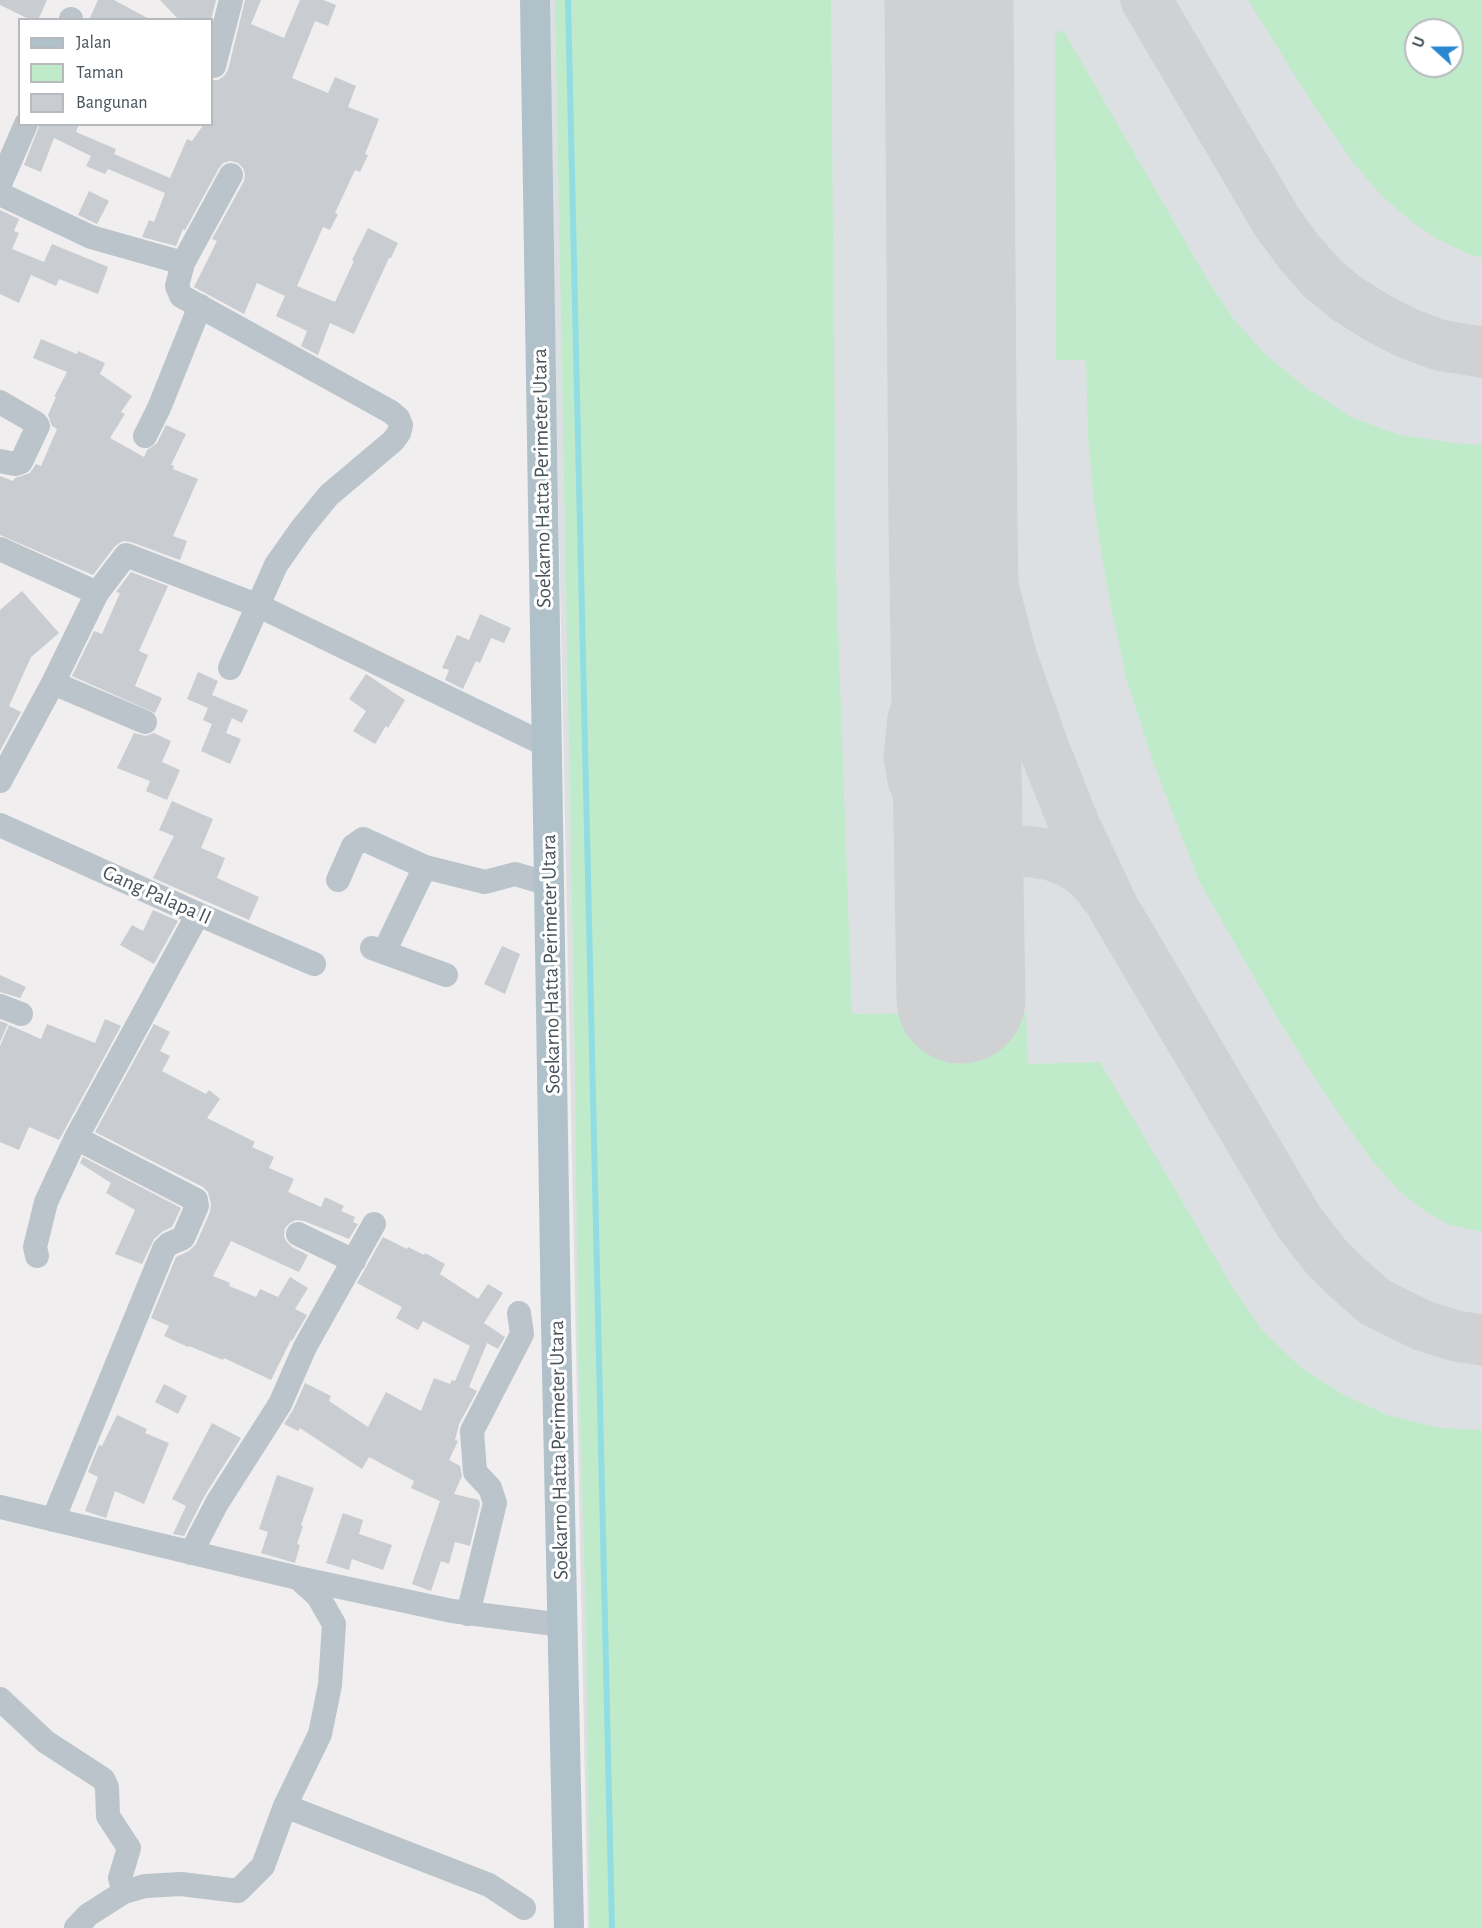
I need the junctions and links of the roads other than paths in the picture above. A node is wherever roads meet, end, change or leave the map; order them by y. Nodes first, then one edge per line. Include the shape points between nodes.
1 (231, 0) edge
2 (535, 0) edge
3 (214, 66) dead end
4 (25, 126) edge
5 (231, 175) dead end
6 (0, 184) edge
7 (0, 194) edge
8 (183, 263) junction
9 (200, 306) junction
10 (0, 402) edge
11 (146, 436) dead end
12 (0, 461) edge
13 (0, 549) edge
14 (97, 593) junction
15 (259, 606) junction
16 (230, 668) dead end
17 (53, 683) junction
18 (145, 722) dead end
19 (546, 745) junction
20 (0, 781) edge
21 (0, 825) edge
22 (425, 867) junction
23 (338, 880) dead end
24 (549, 884) junction
25 (198, 914) junction
26 (314, 963) dead end
27 (446, 975) dead end
28 (75, 1138) junction
29 (374, 1224) dead end
30 (298, 1234) dead end
31 (37, 1256) dead end
32 (354, 1261) junction
33 (556, 1324) junction
34 (0, 1507) edge
35 (53, 1520) junction
36 (191, 1553) junction
37 (298, 1578) junction
38 (468, 1614) junction
39 (563, 1625) junction
40 (0, 1699) edge
41 (285, 1806) junction
42 (124, 1892) junction
43 (524, 1908) dead end
44 (76, 1928) edge
45 (569, 1928) edge

1 - 3 street
2 - 19 main road, Soekarno Hatta Perimeter Utara
4 - 6 street
5 - 8 street
7 - 8 street via 91,237
8 - 9 street via 177,286 181,296
9 - 11 street
9 - 15 street via 391,412 401,425 393,441 329,495 302,528 276,565
10 - 12 street via 38,426 21,462
13 - 14 street
14 - 15 street via 126,555
14 - 17 street
15 - 16 street
15 - 19 street
17 - 18 street
17 - 20 street
19 - 24 main road, Soekarno Hatta Perimeter Utara
21 - 25 street, Gang Palapa II
22 - 23 street via 363,839 353,846
22 - 24 street via 485,882 515,874
22 - 27 street via 378,950
24 - 33 main road, Soekarno Hatta Perimeter Utara
25 - 26 street, Gang Palapa II
25 - 28 street
28 - 31 street via 46,1202 35,1247
28 - 35 street via 196,1200 197,1206 183,1238 164,1249
29 - 32 street
30 - 32 street
32 - 36 street via 305,1347 280,1404 217,1503
33 - 38 street via 520,1323 472,1431 476,1472 495,1503
33 - 39 main road, Soekarno Hatta Perimeter Utara
34 - 35 street
35 - 36 street
36 - 37 street
37 - 38 street
37 - 41 street via 318,1596 334,1624 330,1685 320,1734
38 - 39 street
39 - 45 main road, Soekarno Hatta Perimeter Utara
40 - 42 street via 46,1742 104,1779 108,1816 129,1848 120,1878
41 - 42 street via 263,1866 238,1891 181,1884 145,1886
41 - 43 street via 489,1885
42 - 44 street via 88,1915

